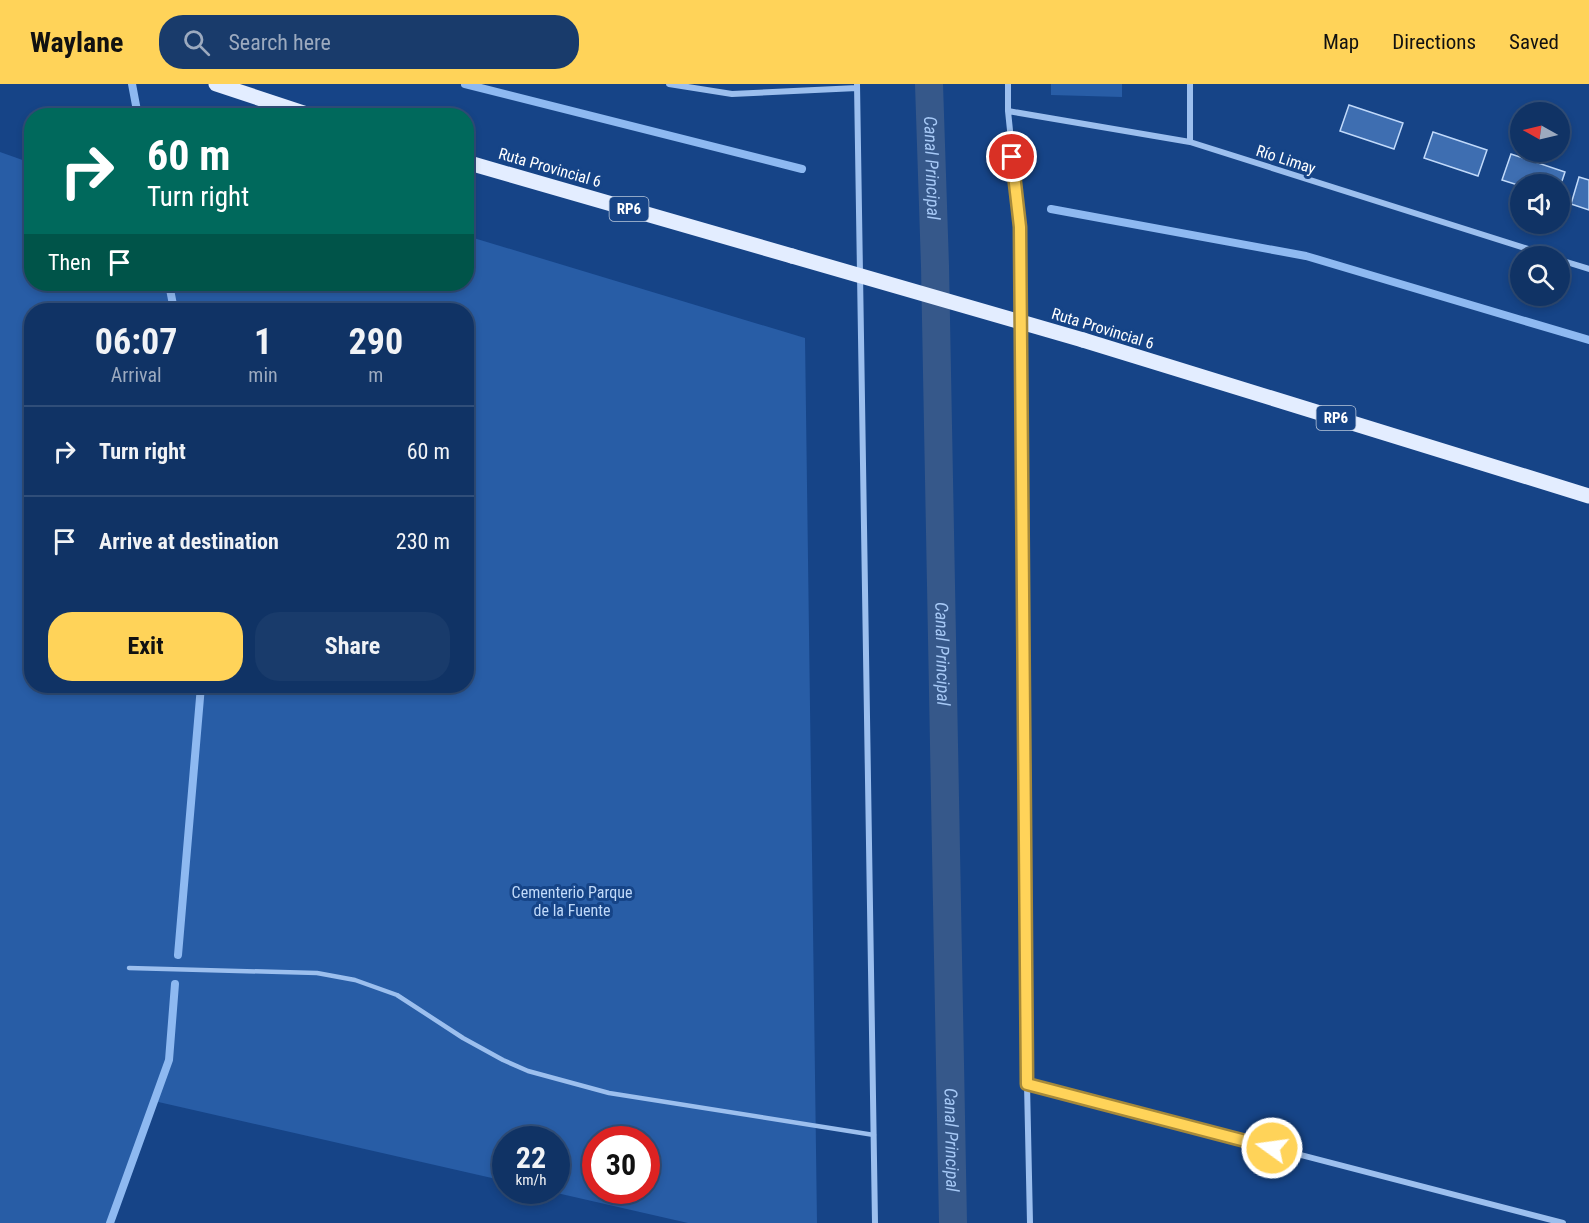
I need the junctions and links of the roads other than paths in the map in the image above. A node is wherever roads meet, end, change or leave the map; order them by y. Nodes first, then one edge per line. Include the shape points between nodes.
1 (216, 84) edge
2 (669, 84) edge
3 (1008, 84) edge
4 (1190, 84) edge
5 (857, 86) edge
6 (289, 108) edge
7 (1008, 111) junction
8 (1190, 142) junction
9 (474, 164) edge
10 (1518, 246) edge
11 (1570, 263) edge
12 (1589, 269) edge
13 (1589, 496) edge
14 (129, 968) dead end
15 (1027, 1084) junction
16 (874, 1135) junction
17 (875, 1223) edge
18 (1030, 1223) edge
19 (1563, 1223) edge

1 - 6 main road
2 - 5 street via 732,94
3 - 7 street
4 - 8 street
5 - 16 street
7 - 8 street, Río Limay
7 - 15 street via 1020,227
8 - 10 street, Río Limay
9 - 13 main road, Ruta Provincial 6 / RP6, bridge via 1083,340
11 - 12 street
14 - 16 lane via 317,973 355,980 397,995 464,1038 528,1071 609,1093
15 - 18 street
15 - 19 street
16 - 17 street

